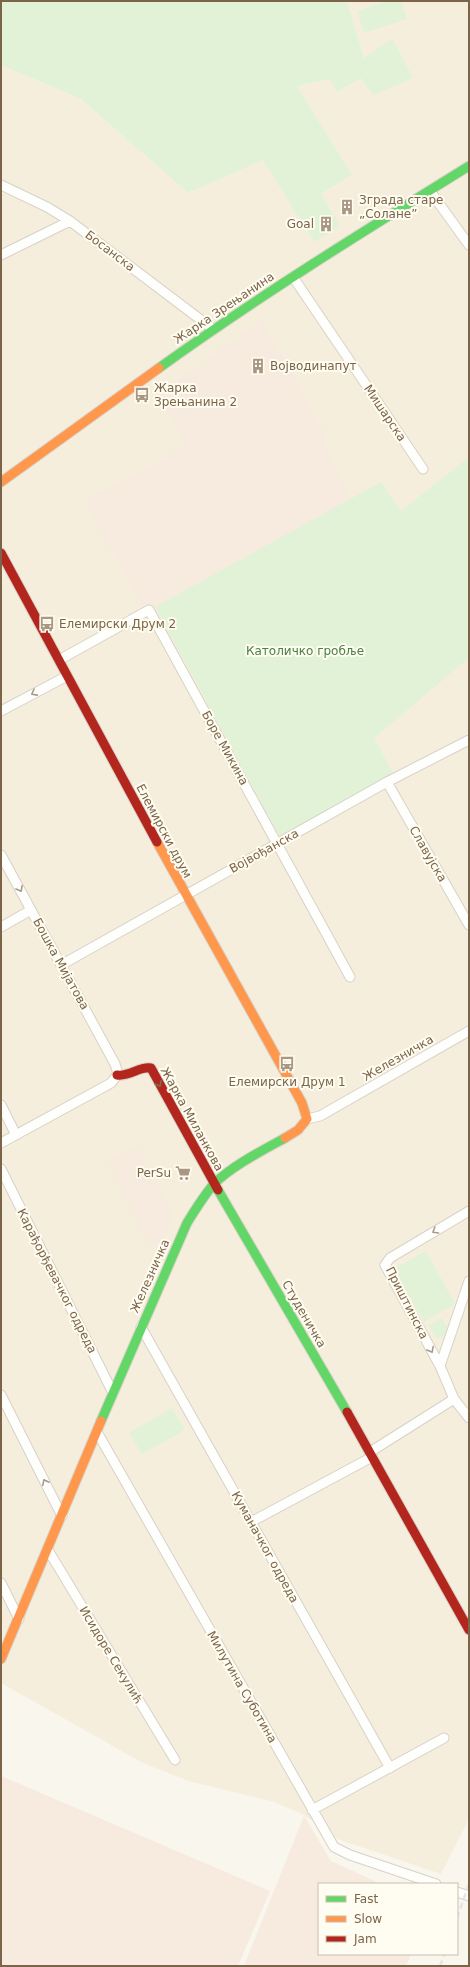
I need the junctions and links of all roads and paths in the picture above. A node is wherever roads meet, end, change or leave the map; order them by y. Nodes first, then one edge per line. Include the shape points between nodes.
1 (469, 166) edge
2 (1, 185) edge
3 (430, 191) junction
4 (70, 221) junction
5 (469, 245) edge
6 (1, 255) edge
7 (293, 277) junction
8 (213, 329) junction
9 (423, 470) dead end
10 (1, 482) edge
11 (1, 553) edge
12 (59, 660) junction
13 (67, 676) junction
14 (1, 711) edge
15 (469, 740) edge
16 (387, 782) junction
17 (277, 844) junction
18 (1, 855) edge
19 (185, 895) junction
20 (31, 910) junction
21 (469, 925) edge
22 (1, 927) edge
23 (61, 965) junction
24 (350, 977) dead end
25 (469, 1031) edge
26 (117, 1075) junction
27 (1, 1105) edge
28 (307, 1119) junction
29 (16, 1135) junction
30 (1, 1143) edge
31 (1, 1169) edge
32 (214, 1184) junction
33 (469, 1211) edge
34 (469, 1281) edge
35 (141, 1327) junction
36 (440, 1366) junction
37 (113, 1393) junction
38 (1, 1395) edge
39 (454, 1399) junction
40 (469, 1418) edge
41 (97, 1432) junction
42 (371, 1454) junction
43 (62, 1516) junction
44 (251, 1522) junction
45 (48, 1550) junction
46 (1, 1584) edge
47 (18, 1618) junction
48 (469, 1630) edge
49 (1, 1659) edge
50 (444, 1738) dead end
51 (175, 1760) dead end
52 (390, 1768) junction
53 (312, 1810) junction
54 (433, 1883) edge

1 - 3 street, Жарка Зрењанина
2 - 4 street, Босанска
3 - 5 street
3 - 7 street, Жарка Зрењанина
4 - 6 street
4 - 8 street, Босанска
7 - 8 street, Жарка Зрењанина
7 - 9 street, Мишарска
8 - 10 street, Жарка Зрењанина
11 - 12 street, Елемирски друм
12 - 13 street, Елемирски друм
12 - 17 street, Боре Микина via 149,610
13 -> 14 street
13 - 19 street, Елемирски друм
15 - 16 street, Војвођанска
16 - 17 street, Војвођанска
16 - 21 street, Славујска
17 - 19 street, Војвођанска
17 - 24 street, Боре Микина
18 -> 20 street, Бошка Мијатова
19 - 23 street, Војвођанска
19 - 28 street, Елемирски друм via 302,1103
20 - 22 street
20 - 23 street, Бошка Мијатова
23 - 26 street, Бошка Мијатова via 115,1064
25 - 28 street, Железничка via 320,1116
26 - 29 street, Жарка Миланкова via 111,1082
26 -> 32 street, Жарка Миланкова via 124,1076 151,1068
27 - 29 street
28 - 32 street, Железничка via 298,1130 245,1161
29 - 30 street, Жарка Миланкова
31 - 37 street, Карађорђевачког одреда
32 - 35 street, Железничка via 196,1207 187,1224
32 - 42 street, Студеничка
33 -> 36 street, Приштинска via 390,1258 385,1265
34 - 36 street
35 - 37 street, Железничка
35 - 44 street, Куманачког одреда
36 - 39 street, Приштинска
37 - 41 street, Железничка
43 -> 38 street
39 - 40 street, Приштинска
39 - 42 street
41 - 43 street, Железничка
41 - 53 street, Милутина Суботина
42 - 44 street
42 - 48 street, Студеничка
43 - 45 street, Железничка
44 - 52 street, Куманачког одреда
45 - 47 street, Железничка
45 - 51 street, Исидоре Секулић
46 - 47 street
47 - 49 street, Железничка
50 - 52 street
52 - 53 street
53 - 54 street, Милутина Суботина via 334,1847 350,1855

